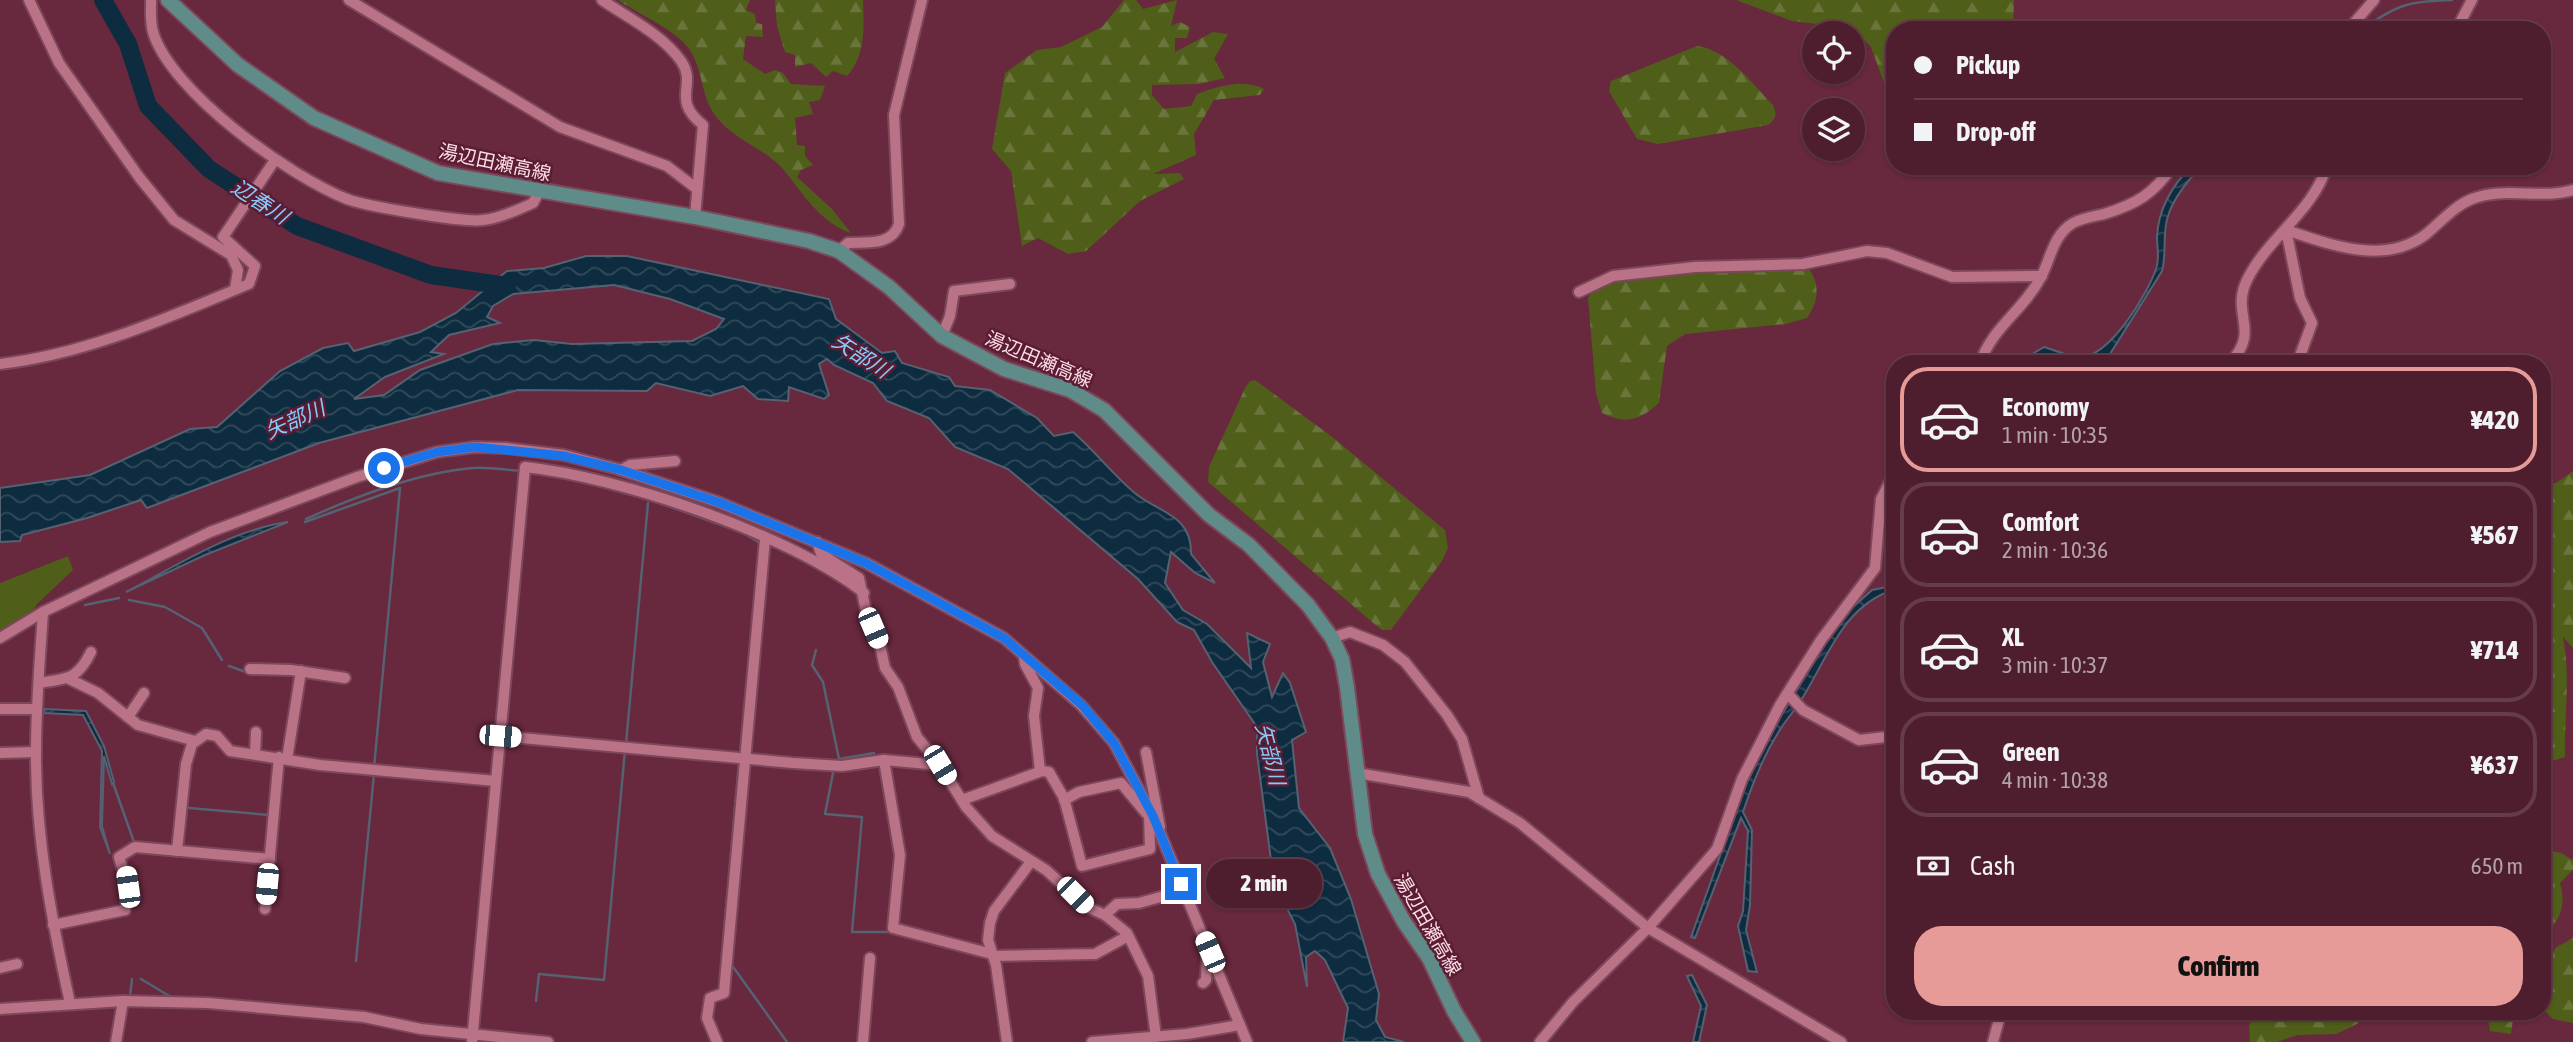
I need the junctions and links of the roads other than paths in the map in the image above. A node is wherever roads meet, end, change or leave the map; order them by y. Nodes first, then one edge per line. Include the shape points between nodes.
1 (29, 0) edge
2 (151, 0) edge
3 (168, 0) edge
4 (349, 0) edge
5 (601, 0) edge
6 (922, 0) edge
7 (2374, 0) edge
8 (2472, 0) edge
9 (2356, 21) edge
10 (2461, 21) edge
11 (273, 163) junction
12 (2166, 175) edge
13 (2323, 175) edge
14 (697, 190) junction
15 (2573, 190) edge
16 (539, 192) junction
17 (695, 217) junction
18 (2286, 230) junction
19 (839, 251) junction
20 (2042, 276) junction
21 (1010, 284) dead end
22 (235, 289) junction
23 (1579, 292) dead end
24 (942, 336) junction
25 (1982, 355) edge
26 (2236, 355) edge
27 (2300, 355) edge
28 (0, 364) edge
29 (675, 461) dead end
30 (621, 470) junction
31 (1886, 489) edge
32 (765, 539) junction
33 (817, 542) junction
34 (864, 593) junction
35 (43, 612) junction
36 (0, 638) edge
37 (1332, 638) junction
38 (91, 652) dead end
39 (1024, 656) junction
40 (250, 669) dead end
41 (301, 671) junction
42 (68, 678) junction
43 (345, 678) dead end
44 (39, 683) junction
45 (144, 693) dead end
46 (1788, 694) junction
47 (0, 709) edge
48 (37, 709) junction
49 (128, 717) junction
50 (256, 732) dead end
51 (500, 736) junction
52 (1886, 737) edge
53 (195, 741) junction
54 (36, 752) junction
55 (1146, 752) dead end
56 (0, 753) edge
57 (255, 754) junction
58 (283, 758) junction
59 (745, 758) junction
60 (884, 761) junction
61 (940, 765) junction
62 (1040, 771) junction
63 (1357, 773) junction
64 (496, 780) junction
65 (1479, 798) junction
66 (961, 800) junction
67 (1065, 800) junction
68 (1149, 812) junction
69 (1160, 833) junction
70 (177, 851) junction
71 (270, 859) junction
72 (1172, 862) junction
73 (1030, 863) junction
74 (265, 909) dead end
75 (1105, 915) junction
76 (53, 925) junction
77 (1648, 928) junction
78 (1128, 936) junction
79 (1210, 952) junction
80 (993, 955) junction
81 (870, 958) dead end
82 (17, 964) dead end
83 (0, 968) edge
84 (1203, 983) dead end
85 (123, 1000) junction
86 (70, 1003) junction
87 (0, 1009) edge
88 (1999, 1020) edge
89 (1240, 1025) junction
90 (1156, 1037) junction
91 (472, 1039) edge
92 (1126, 1041) edge
93 (116, 1042) edge
94 (548, 1042) edge
95 (717, 1042) edge
96 (863, 1042) edge
97 (1007, 1042) edge
98 (1092, 1042) edge
99 (1247, 1042) edge
100 (1473, 1042) edge
101 (1540, 1042) edge
102 (1840, 1042) edge
103 (1993, 1042) edge

1 - 22 street via 59,63 139,177 174,220 232,255 238,270
2 - 11 street via 154,34 192,89
3 - 16 main road, 湯辺田瀬高線 via 238,65 314,118 438,173
4 - 14 street via 560,127 667,166
5 - 14 street via 681,60 686,71 685,106 703,125
6 - 19 street via 894,115 899,224 896,233 882,242 848,243
7 - 9 street
8 - 10 street
11 - 16 street via 349,200 483,220 533,203
11 - 22 street via 223,237 254,266 249,284
12 - 20 street via 2143,199 2074,222 2052,249
13 - 18 street via 2313,199
14 - 17 street
15 - 18 street via 2472,198 2423,236 2396,248 2340,248
16 - 17 main road, 湯辺田瀬高線
17 - 19 main road, 湯辺田瀬高線
18 - 26 street via 2262,256 2241,293 2246,333
18 - 27 street via 2300,298 2312,323
19 - 24 main road, 湯辺田瀬高線 via 889,287
20 - 23 street via 1952,277 1888,253 1867,251 1803,264 1613,275
20 - 25 street
21 - 24 street via 954,291
22 - 28 street via 137,330
24 - 37 main road, 湯辺田瀬高線 via 1004,369 1070,390 1104,410 1209,515 1249,545 1308,605
29 - 30 street
30 - 33 street
30 - 35 street via 506,448 437,452 253,514
31 - 46 street via 1881,499 1875,568 1821,640
32 - 34 street via 806,556
32 - 51 street via 627,488 525,467
32 - 59 street
33 - 34 street via 821,554 859,578
33 - 39 street via 866,563 1004,638
34 - 61 street via 885,668 917,737
35 - 36 street
35 - 44 street
37 - 63 main road, 湯辺田瀬高線 via 1342,659
37 - 65 street via 1350,632 1383,645 1405,662 1462,738
38 - 42 street via 82,671
39 - 62 street via 1038,688 1034,716
39 - 68 street via 1082,705 1114,743
40 - 41 street
41 - 43 street
41 - 58 street
42 - 44 street
42 - 49 street via 98,693
44 - 48 street
45 - 49 street
46 - 52 street via 1803,710 1859,740
46 - 77 street via 1742,779 1717,849
47 - 48 street
48 - 54 street
49 - 53 street via 138,725
50 - 57 street
51 - 59 street
51 - 64 street
53 - 57 street via 211,734 230,751
53 - 70 street via 186,764
54 - 56 street
54 - 76 street
55 - 69 street
57 - 58 street
58 - 64 street
58 - 71 street
59 - 60 street via 842,766
59 - 95 street via 724,993 710,998 706,1018
60 - 61 street
60 - 80 street via 900,855 894,928
61 - 66 street
62 - 66 street
62 - 67 street via 1049,772
63 - 65 street via 1446,786
63 - 100 main road, 湯辺田瀬高線 via 1365,834 1378,874
64 - 91 street
65 - 77 street via 1520,823
66 - 73 street via 992,835
67 - 68 street via 1121,783
67 - 68 street via 1082,866 1150,849
68 - 69 street
69 - 72 street
70 - 71 street
70 - 76 street via 135,847 118,857 128,887 125,910
71 - 74 street
72 - 75 street via 1171,894 1117,904
72 - 79 street
73 - 75 street via 1063,883 1087,907
73 - 80 street via 994,911 988,940
75 - 78 street
76 - 86 street
77 - 101 street via 1573,1002
77 - 102 street
78 - 80 street via 1095,954
78 - 90 street via 1150,984
79 - 84 street
79 - 89 street
80 - 97 street
81 - 96 street
82 - 83 street
85 - 86 street
85 - 91 street via 302,1010
85 - 93 street
86 - 87 street
88 - 103 street
89 - 90 street
89 - 99 street
90 - 92 street
91 - 94 street
92 - 98 street

